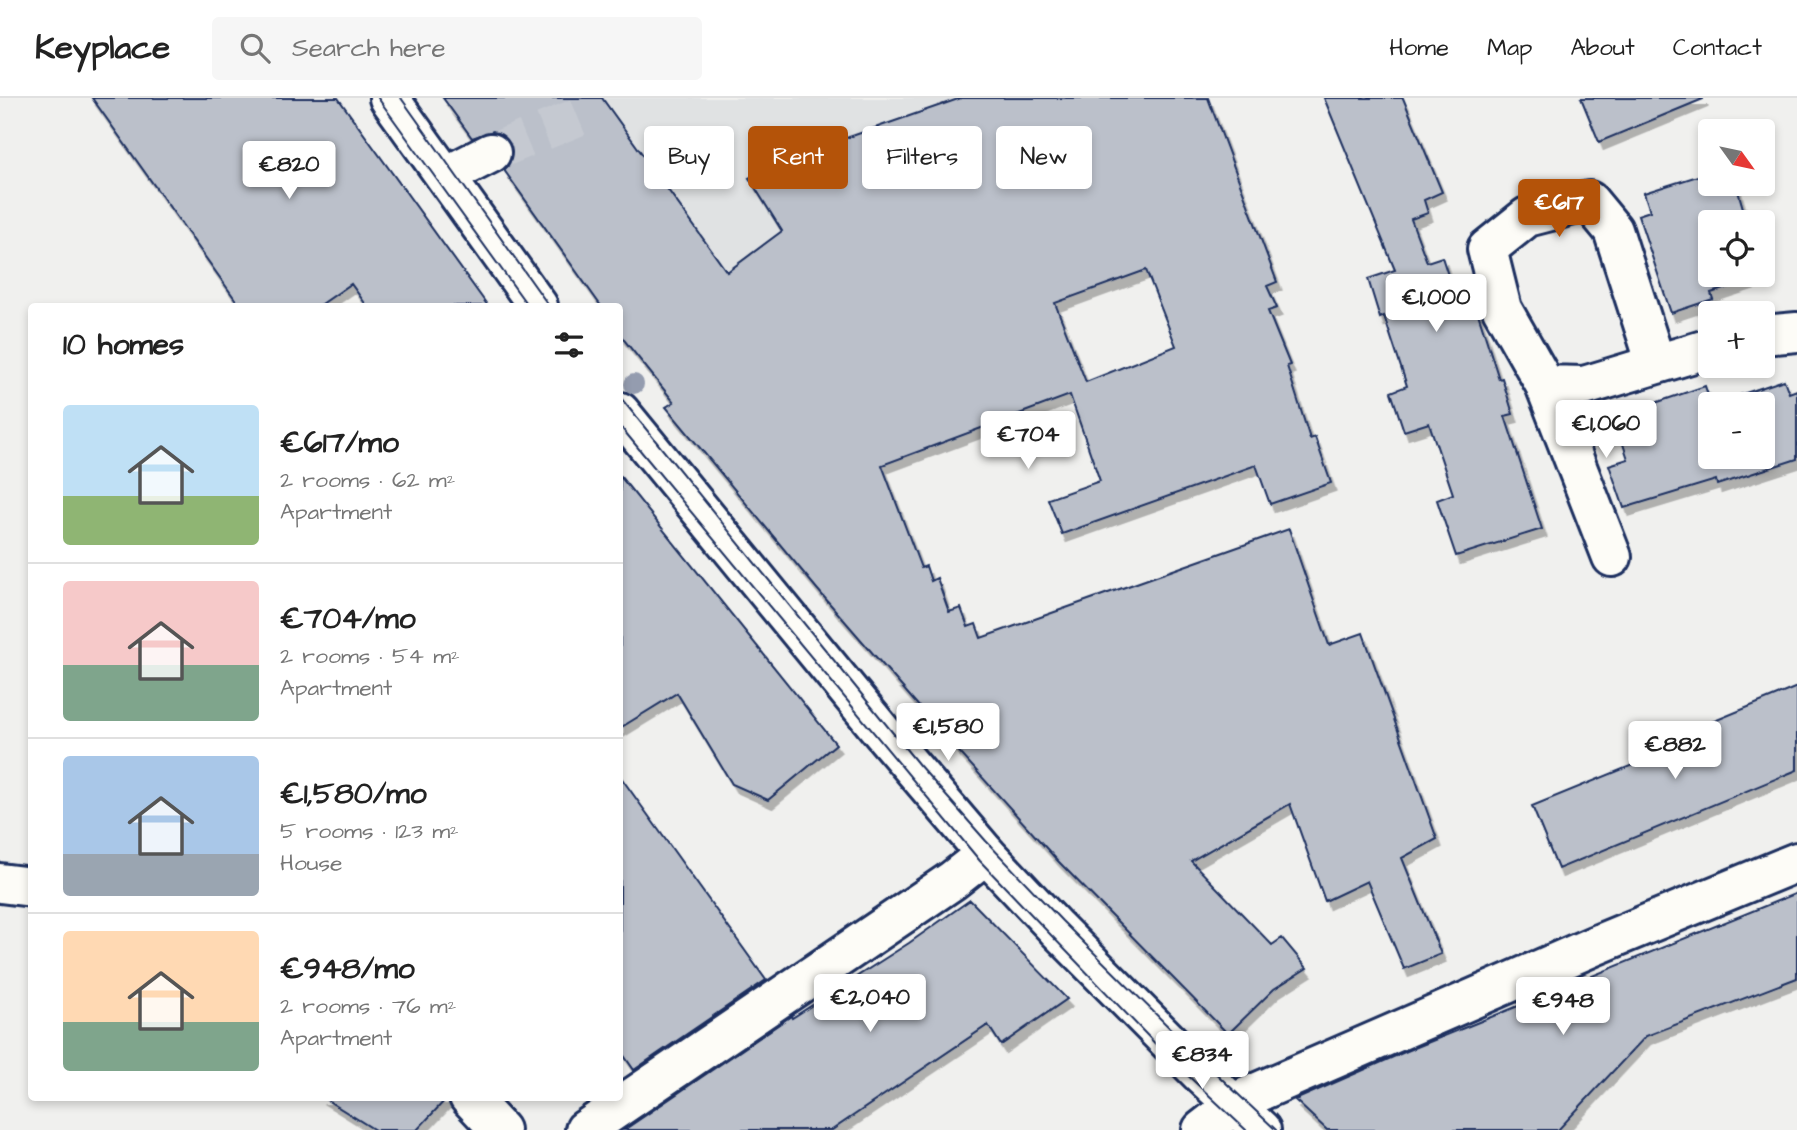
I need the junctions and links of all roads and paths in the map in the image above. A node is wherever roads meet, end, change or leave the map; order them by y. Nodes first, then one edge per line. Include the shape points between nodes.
1 (389, 98) edge
2 (491, 153) tunnel mouth
3 (446, 176) junction
4 (536, 303) edge
5 (1797, 332) edge
6 (1775, 334) edge
7 (1698, 352) edge
8 (1656, 364) junction
9 (1545, 386) junction
10 (623, 416) edge
11 (1612, 557) dead end
12 (986, 854) junction
13 (1797, 862) edge
14 (0, 883) edge
15 (28, 886) edge
16 (473, 1101) edge
17 (1233, 1105) junction
18 (500, 1130) edge
19 (584, 1130) edge
20 (1202, 1130) edge
21 (1261, 1130) edge

1 - 3 street
2 - 3 street
3 - 4 street
5 - 6 street
7 - 8 street
8 - 9 street via 1584,386
8 - 9 street via 1614,230 1589,201 1527,217 1487,249 1502,309
9 - 11 street
10 - 12 street
12 - 17 street
12 - 19 street
13 - 17 street
14 - 15 street
16 - 18 street
17 - 20 street
17 - 21 street

